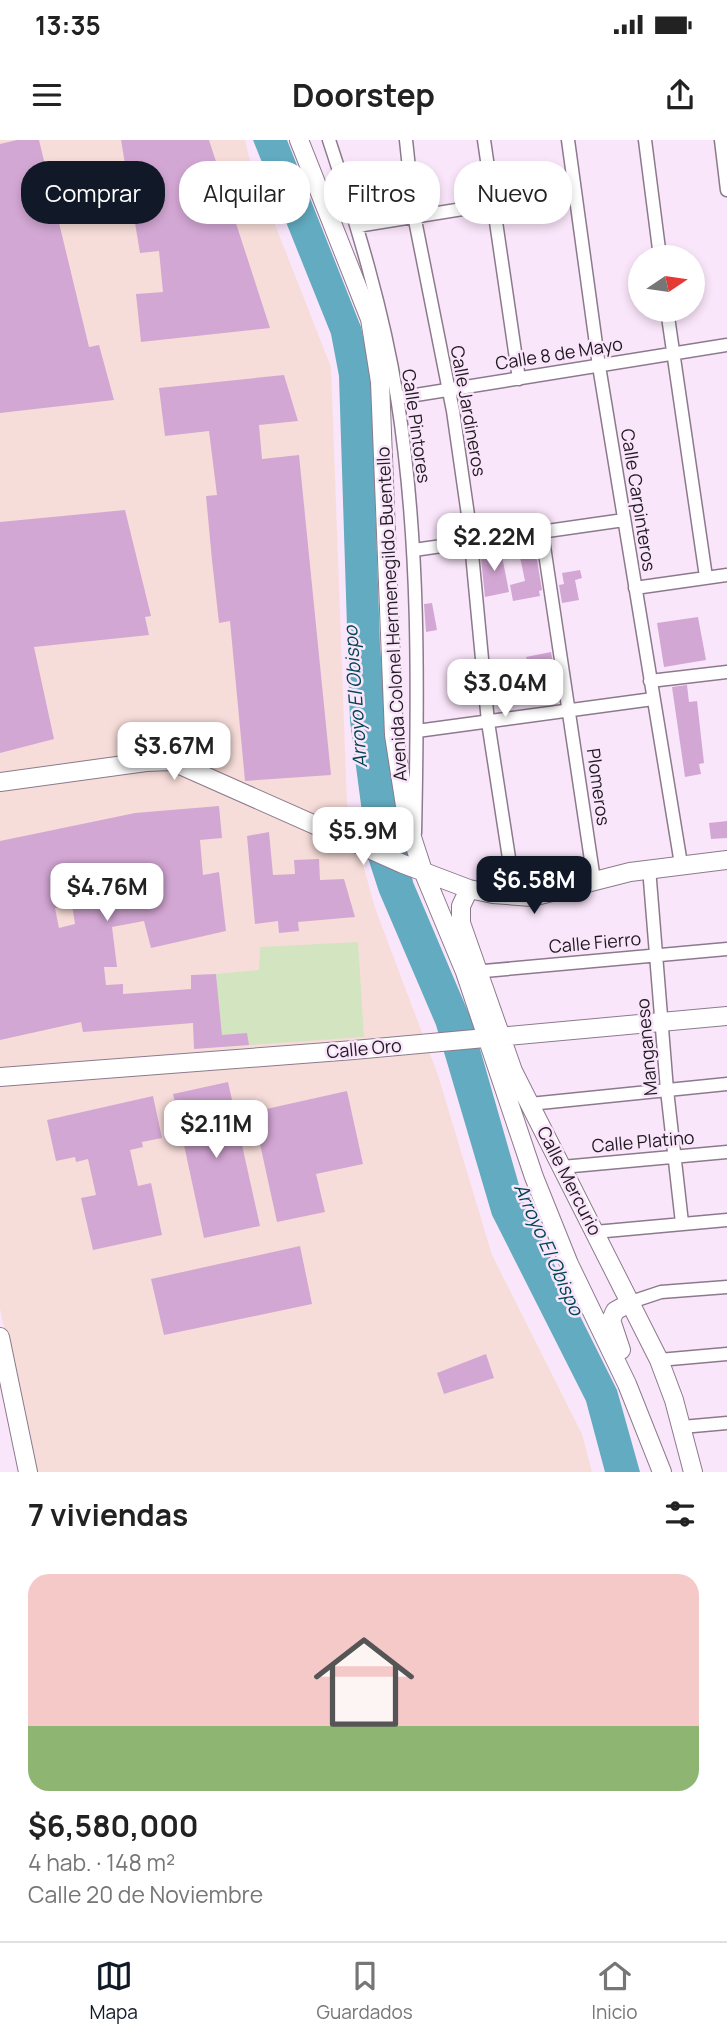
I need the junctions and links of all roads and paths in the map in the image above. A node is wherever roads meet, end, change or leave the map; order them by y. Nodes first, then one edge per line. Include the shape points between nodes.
1 (299, 140) edge
2 (311, 140) edge
3 (329, 140) edge
4 (406, 140) edge
5 (484, 140) edge
6 (568, 140) edge
7 (645, 140) edge
8 (721, 140) edge
9 (408, 161) edge
10 (487, 161) edge
11 (314, 177) junction
12 (727, 190) edge
13 (572, 191) edge
14 (575, 191) junction
15 (367, 224) edge
16 (416, 224) edge
17 (496, 224) edge
18 (357, 226) junction
19 (658, 245) edge
20 (669, 322) edge
21 (727, 345) edge
22 (673, 354) junction
23 (599, 366) junction
24 (519, 379) junction
25 (447, 389) junction
26 (397, 398) junction
27 (624, 520) junction
28 (542, 533) junction
29 (469, 544) junction
30 (414, 550) junction
31 (727, 575) edge
32 (706, 577) junction
33 (635, 588) junction
34 (727, 672) edge
35 (650, 681) junction
36 (653, 699) junction
37 (569, 710) junction
38 (488, 722) junction
39 (417, 731) junction
40 (0, 782) edge
41 (409, 858) junction
42 (727, 859) edge
43 (681, 864) junction
44 (649, 868) junction
45 (422, 871) junction
46 (594, 880) junction
47 (469, 888) junction
48 (515, 897) junction
49 (727, 949) edge
50 (657, 956) junction
51 (472, 972) junction
52 (727, 1016) edge
53 (662, 1022) junction
54 (490, 1036) junction
55 (507, 1074) junction
56 (0, 1077) edge
57 (727, 1084) edge
58 (667, 1090) junction
59 (530, 1104) junction
60 (727, 1152) edge
61 (675, 1156) junction
62 (562, 1167) junction
63 (727, 1220) edge
64 (682, 1223) junction
65 (595, 1232) junction
66 (727, 1287) edge
67 (631, 1302) junction
68 (0, 1337) edge
69 (727, 1354) edge
70 (659, 1360) junction
71 (627, 1384) junction
72 (727, 1423) edge
73 (681, 1427) junction
74 (28, 1472) edge
75 (662, 1472) edge
76 (693, 1472) edge

1 - 11 street, Avenida Colonel Hermenegildo Buentello
2 - 11 street
3 - 18 street, Calle Pintores
4 - 9 street, Calle Jardineros
5 - 10 street
6 - 14 street, Calle Carpinteros
7 - 19 street
8 - 12 street
11 - 41 street, Avenida Colonel Hermenegildo Buentello via 370,319 375,344 394,735
13 - 14 street
14 - 23 street, Calle Carpinteros
15 - 18 street
16 - 25 street, Calle Jardineros
17 - 24 street
18 - 26 street, Calle Pintores via 377,296
20 - 22 street
21 - 22 street, Calle 8 de Mayo
22 - 23 street, Calle 8 de Mayo
22 - 32 street
23 - 24 street, Calle 8 de Mayo
23 - 27 street, Calle Carpinteros
24 - 25 street, Calle 8 de Mayo
25 - 26 street, Calle 8 de Mayo
25 - 29 street, Calle Jardineros
26 - 30 street, Calle Pintores
27 - 28 street
27 - 33 street, Calle Carpinteros
28 - 29 street
28 - 37 street, Plomeros
29 - 30 street
29 - 38 street, Calle Jardineros
30 - 39 street, Calle Pintores
31 - 32 street
32 - 33 street
33 - 35 street, Calle Carpinteros
34 - 35 street
35 - 36 street, Calle Carpinteros
36 - 37 street
36 - 43 street, Calle Carpinteros
37 - 38 street
37 - 46 street, Plomeros
38 - 39 street
38 - 48 street, Calle Jardineros
39 - 41 street, Calle Pintores
40 - 41 street via 172,761 339,835
41 - 45 street, Avenida Colonel Hermenegildo Buentello
42 - 43 street
43 - 44 street
44 - 46 street
44 - 50 street, Manganeso
45 - 47 street
45 - 51 street, Avenida Colonel Hermenegildo Buentello
46 - 48 street via 548,894
47 - 48 street
47 - 51 street, Calle Mercurio via 461,906 461,923
49 - 50 street, Calle Fierro
50 - 51 street, Calle Fierro
50 - 53 street, Manganeso
51 - 54 street, Calle Mercurio
52 - 53 street, Calle Oro
53 - 54 street, Calle Oro
53 - 58 street, Manganeso
54 - 55 street, Calle Mercurio
54 - 56 street, Calle Oro
55 - 59 street, Calle Mercurio
55 - 71 street via 534,1177 569,1264
57 - 58 street
58 - 59 street
58 - 61 street, Manganeso
59 - 62 street, Calle Mercurio
60 - 61 street, Calle Platino
61 - 62 street, Calle Platino
61 - 64 street, Manganeso
62 - 65 street, Calle Mercurio
63 - 64 street
64 - 65 street
65 - 67 street, Calle Mercurio
66 - 67 street via 661,1292
67 - 70 street, Calle Mercurio
67 - 71 street via 615,1311 611,1320 624,1357
68 - 74 street
69 - 70 street
70 - 73 street, Calle Mercurio
71 - 75 street
72 - 73 street
73 - 76 street, Calle Mercurio

